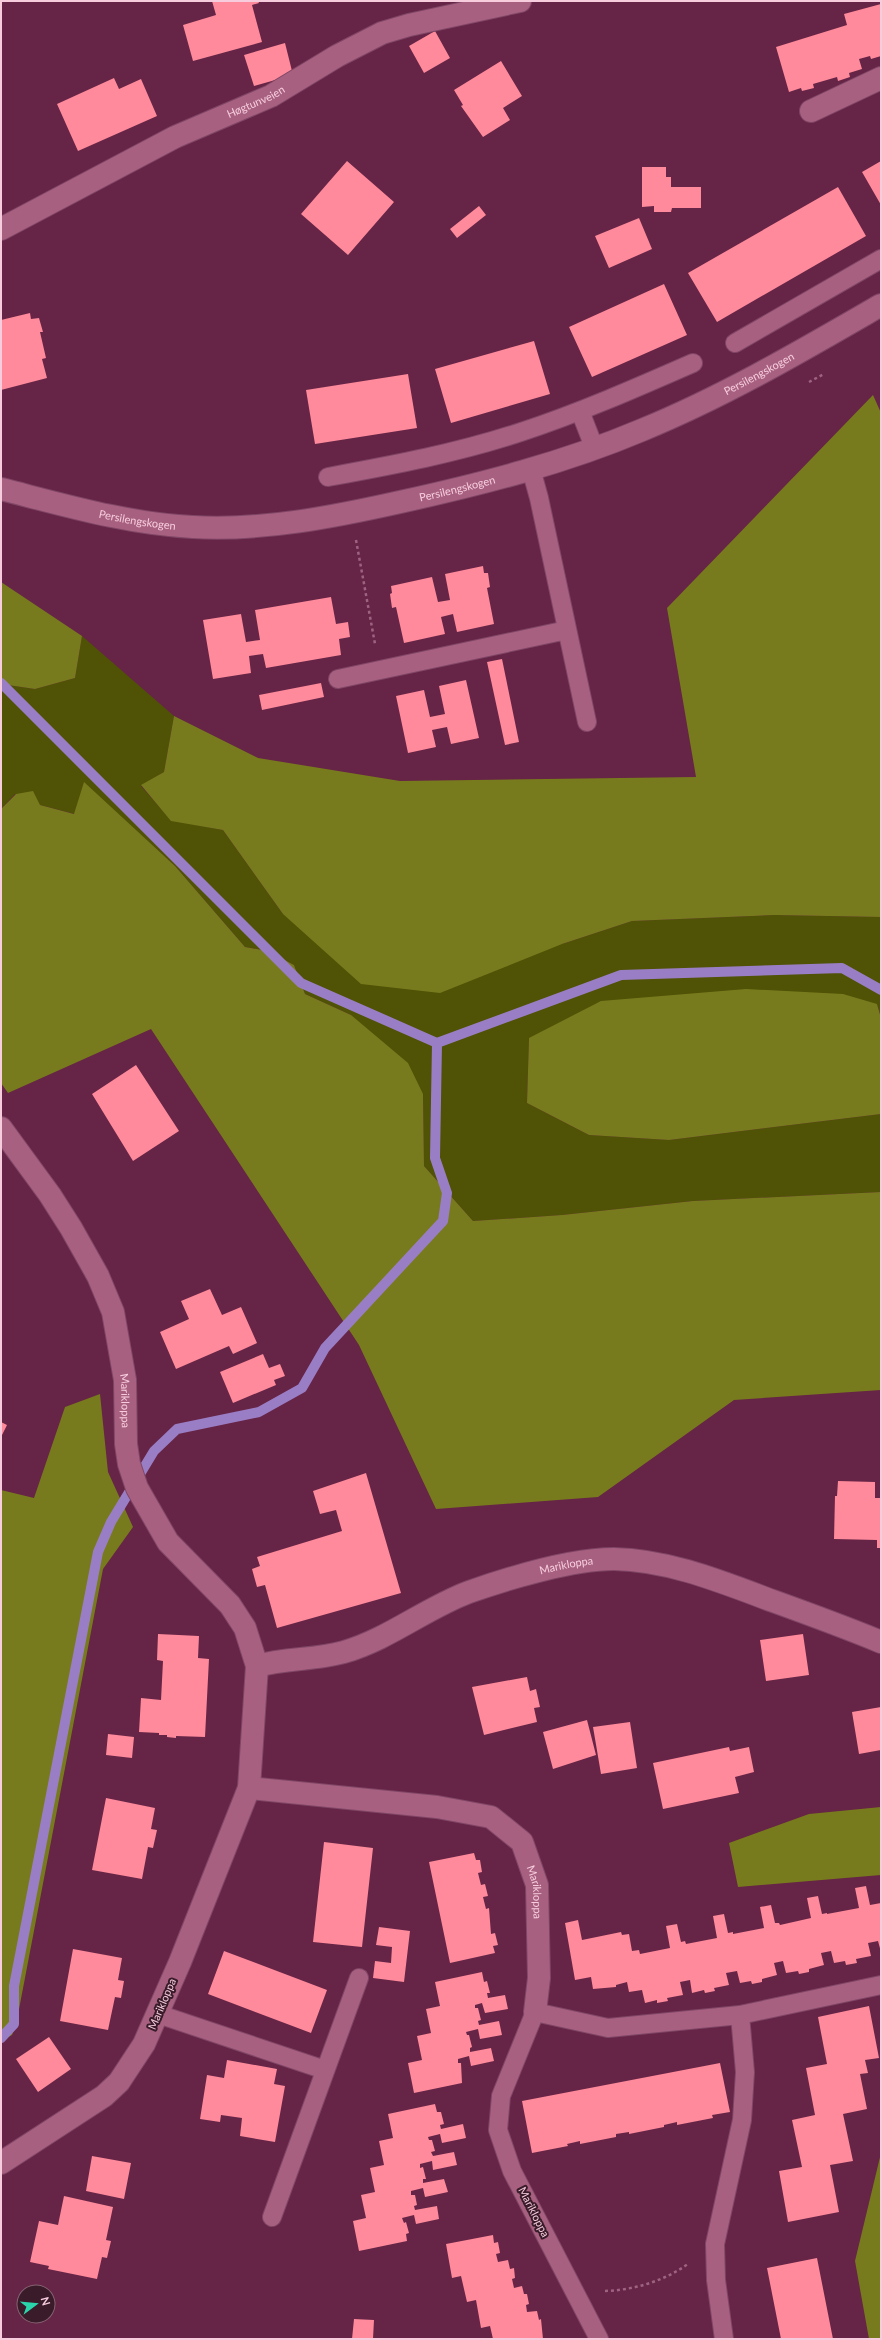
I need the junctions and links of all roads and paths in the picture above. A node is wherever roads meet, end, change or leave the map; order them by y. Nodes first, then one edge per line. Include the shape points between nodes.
1 (520, 1) edge
2 (881, 78) edge
3 (811, 110) dead end
4 (1, 229) edge
5 (881, 259) edge
6 (881, 305) edge
7 (735, 343) dead end
8 (693, 363) dead end
9 (580, 411) junction
10 (594, 447) junction
11 (531, 469) junction
12 (328, 477) dead end
13 (1, 489) edge
14 (351, 513) junction
15 (567, 630) junction
16 (380, 670) junction
17 (338, 679) dead end
18 (587, 722) dead end
19 (1, 1128) edge
20 (881, 1642) edge
21 (257, 1666) junction
22 (249, 1788) junction
23 (359, 1978) dead end
24 (881, 1985) edge
25 (534, 2012) junction
26 (158, 2014) junction
27 (740, 2015) junction
28 (325, 2070) junction
29 (1, 2163) edge
30 (272, 2217) dead end
31 (715, 2244) junction
32 (572, 2288) junction
33 (599, 2339) edge
34 (724, 2339) edge

1 - 4 street, Høgtunveien via 382,33 337,56 271,96 175,136
2 - 3 street
5 - 7 lane
6 - 10 street, Persilengskogen via 777,365 681,413
8 - 9 lane
9 - 10 lane
9 - 12 lane via 453,452
10 - 11 street, Persilengskogen
11 - 14 street, Persilengskogen
11 - 15 lane via 540,498
13 - 14 street, Persilengskogen via 126,519 191,527 237,528
14 - 16 path
15 - 16 lane
15 - 18 lane
16 - 17 lane
19 - 21 street, Marikloppa via 71,1228 98,1276 113,1312 125,1380 126,1444 129,1464 138,1488 168,1542 230,1605 245,1628
20 - 21 street, Marikloppa via 711,1578 665,1566 614,1559 566,1565 469,1592 432,1608 373,1641 344,1652 317,1658 274,1661
21 - 22 street, Marikloppa
22 - 25 street, Marikloppa via 437,1806 468,1812 490,1817 522,1842 538,1885 539,1978
22 - 26 street, Marikloppa
23 - 28 lane
24 - 27 lane
25 - 27 lane via 608,2028
25 - 32 lane, Marikloppa via 500,2096 498,2130 512,2170
26 - 28 lane
26 - 29 street, Marikloppa via 144,2044 119,2082 82,2111
27 - 31 lane via 745,2072 742,2120
28 - 30 lane
31 - 32 path via 677,2272 654,2282 618,2290 592,2291
31 - 34 lane via 716,2280
32 - 33 lane, Marikloppa

